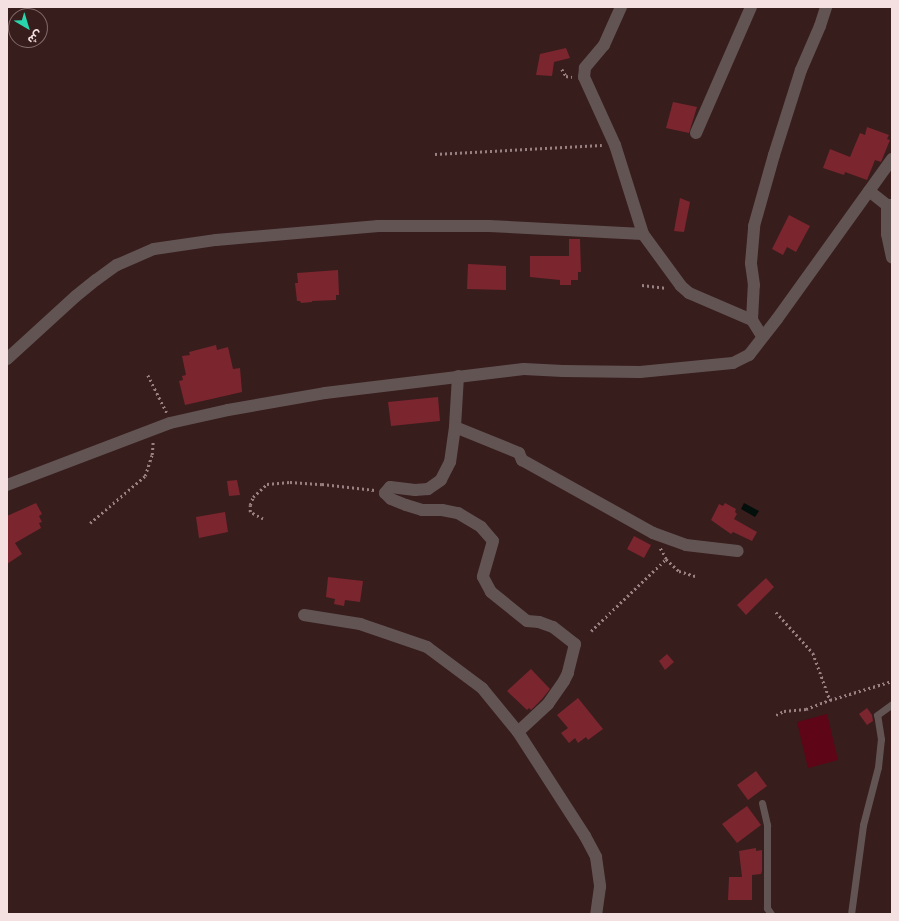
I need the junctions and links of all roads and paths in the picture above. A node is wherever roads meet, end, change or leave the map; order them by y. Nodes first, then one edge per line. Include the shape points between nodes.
1 (621, 7) edge
2 (751, 7) edge
3 (826, 7) edge
4 (696, 133) dead end
5 (615, 145) junction
6 (435, 154) dead end
7 (892, 159) edge
8 (869, 191) junction
9 (890, 205) edge
10 (642, 234) junction
11 (892, 257) edge
12 (642, 285) dead end
13 (681, 286) junction
14 (752, 320) junction
15 (762, 336) junction
16 (7, 359) edge
17 (148, 375) dead end
18 (458, 376) junction
19 (170, 423) junction
20 (455, 427) junction
21 (151, 431) junction
22 (7, 485) edge
23 (385, 493) junction
24 (263, 518) dead end
25 (90, 523) dead end
26 (653, 533) junction
27 (738, 551) dead end
28 (666, 560) junction
29 (695, 576) dead end
30 (776, 612) dead end
31 (304, 615) dead end
32 (591, 631) dead end
33 (892, 681) edge
34 (830, 700) junction
35 (892, 704) edge
36 (776, 715) dead end
37 (518, 732) junction
38 (762, 804) dead end
39 (596, 914) edge
40 (771, 914) edge
41 (851, 914) edge

1 - 5 street via 604,45 586,68 584,77
2 - 4 street
3 - 14 street via 801,70 754,226 751,263 754,285
5 - 6 path
5 - 10 street
7 - 8 street
8 - 9 street
8 - 15 street via 778,319
9 - 11 street via 888,234
10 - 13 street
10 - 16 street via 489,226 378,226 216,240 154,249 117,265 96,280
12 - 13 path via 671,289
13 - 14 street via 689,293
14 - 15 street
15 - 18 street via 749,355 733,363 640,372 524,368
17 - 19 path via 163,402
18 - 19 street via 325,394 228,410
18 - 20 street
19 - 21 street
20 - 23 street via 450,462 442,480 428,489 390,488
20 - 26 street via 519,453 522,460
21 - 22 street
21 - 25 path via 154,443 145,476
23 - 24 path via 352,487 274,482 267,484 253,497 250,505 250,512
23 - 37 street via 391,499 422,510 458,513 481,527 493,541 483,577 491,592 527,621 553,627 575,644 564,681 548,704
26 - 27 street via 686,545
26 - 28 path
28 - 29 path via 679,571
28 - 32 path
30 - 34 path via 813,654
31 - 37 street via 360,624 428,647 482,688
33 - 34 path
34 - 36 path via 806,709 784,711
35 - 41 lane via 877,715 881,739 878,767 863,825
37 - 39 street via 585,836 596,858 600,887
38 - 40 lane via 767,824 767,908

